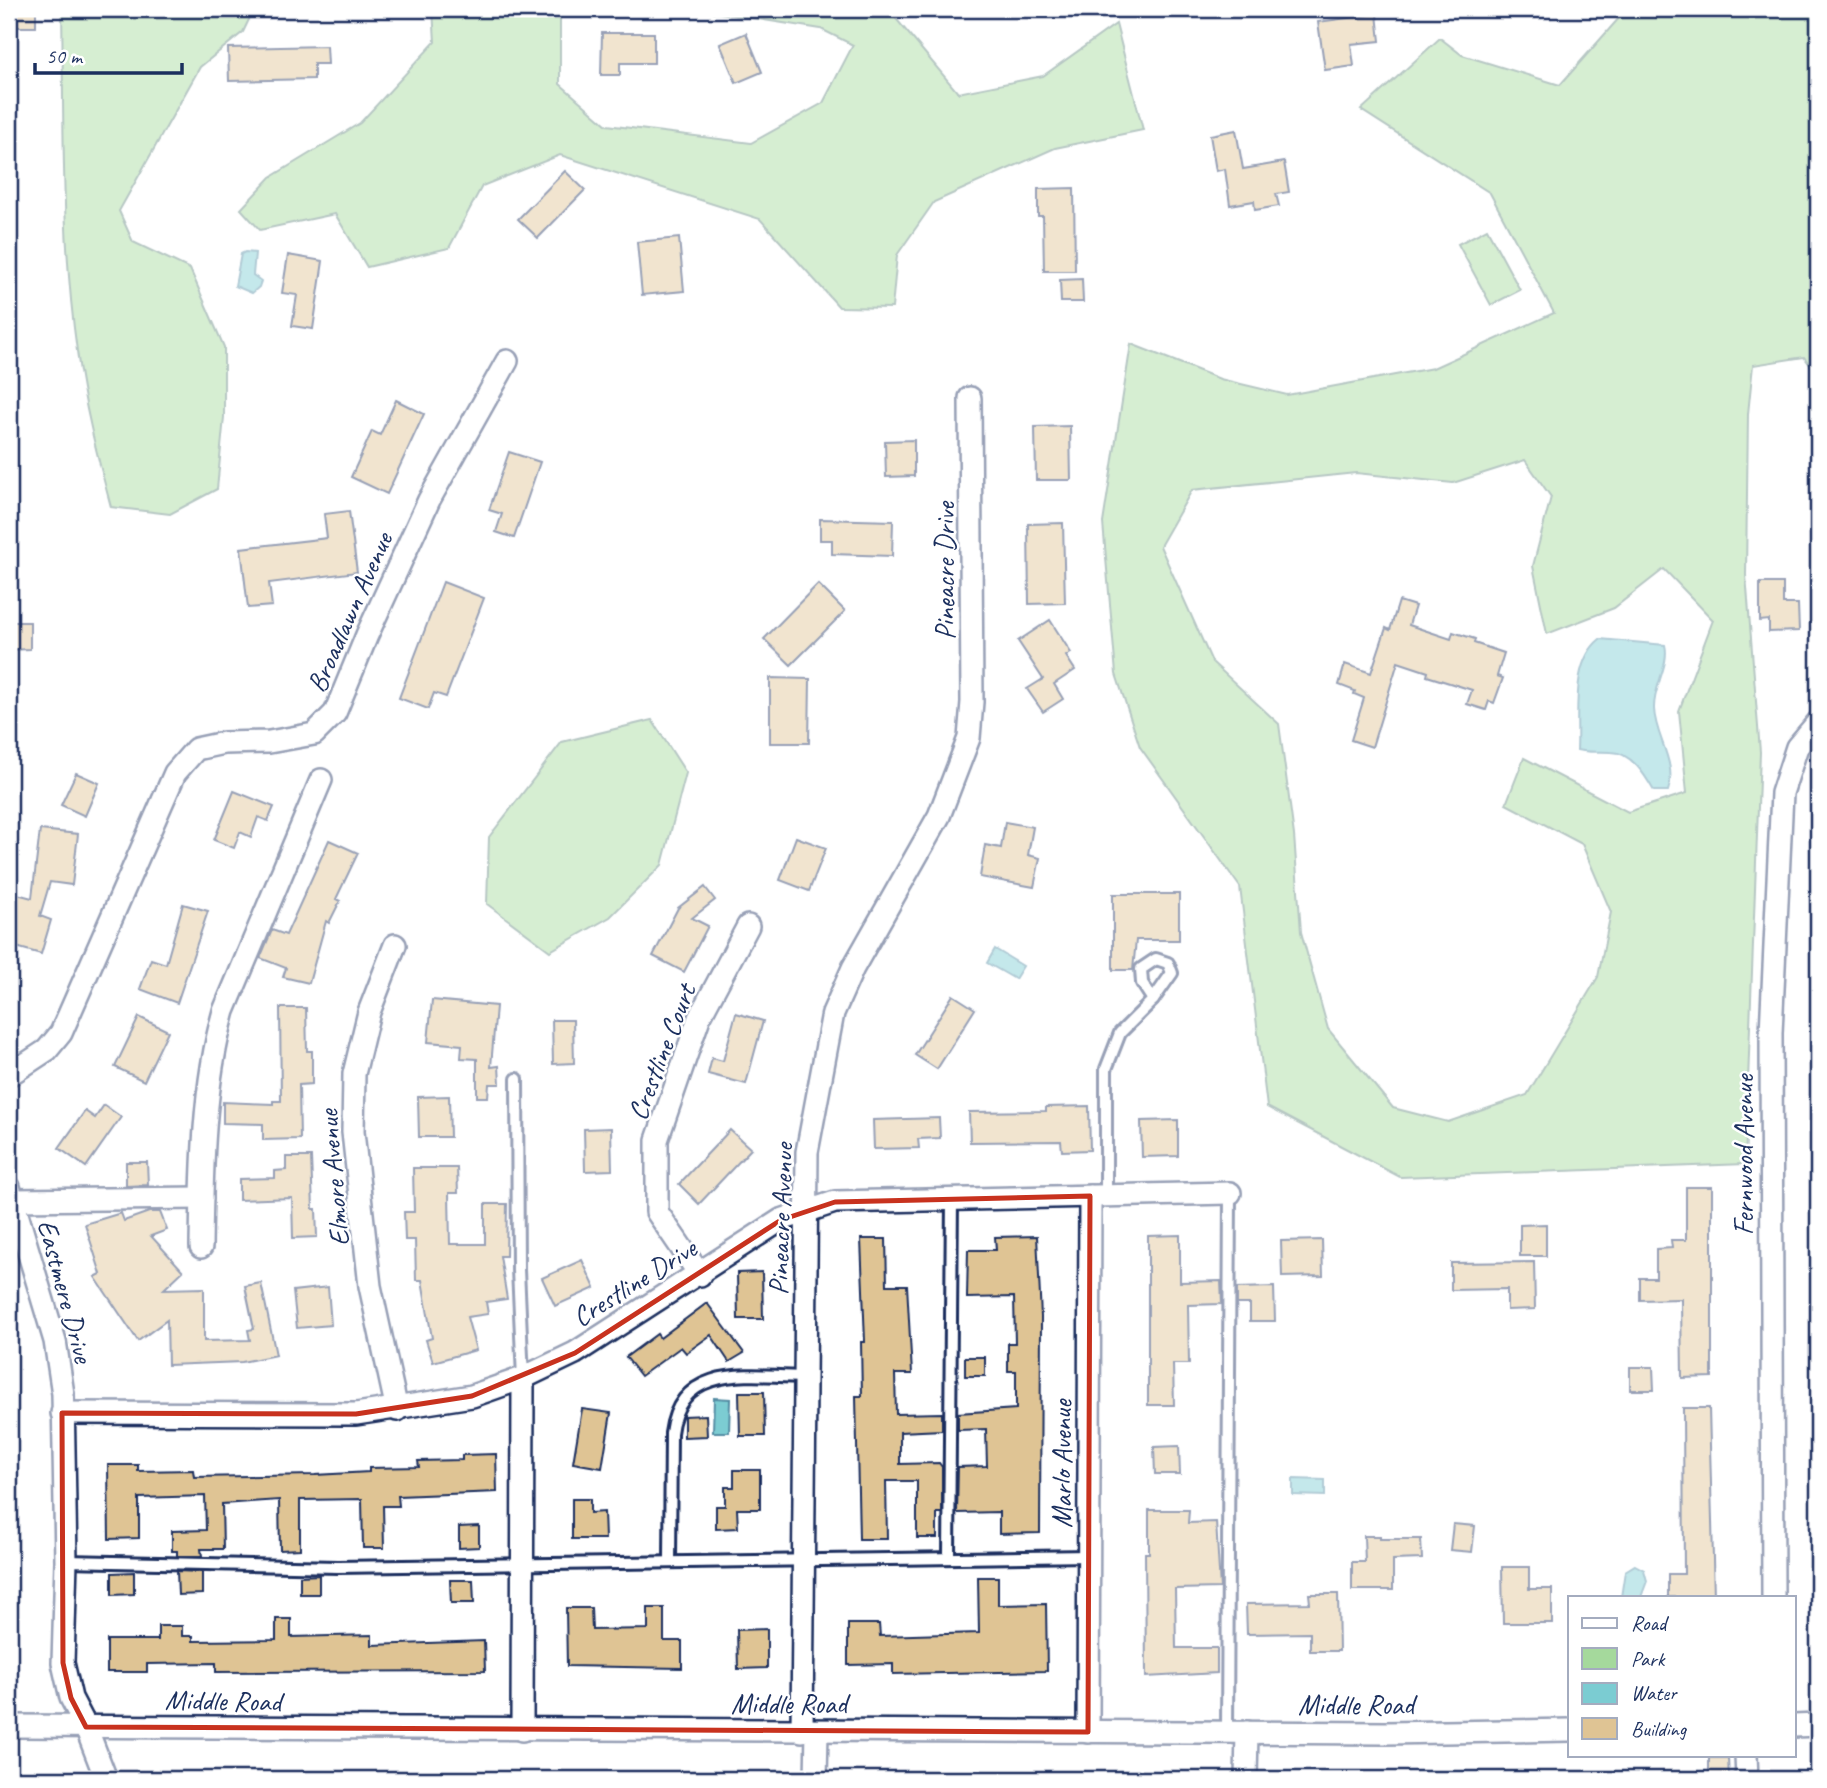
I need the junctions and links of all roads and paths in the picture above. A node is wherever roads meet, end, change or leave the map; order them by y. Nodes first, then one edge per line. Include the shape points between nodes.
1 (507, 361) dead end
2 (971, 398) dead end
3 (1818, 722) edge
4 (968, 743) joint
5 (321, 780) dead end
6 (748, 926) dead end
7 (395, 945) dead end
8 (1153, 1000) dead end
9 (9, 1075) edge
10 (517, 1079) dead end
11 (1230, 1193) joint
12 (11, 1194) edge
13 (1098, 1196) junction
14 (202, 1198) junction
15 (953, 1199) junction
16 (807, 1211) junction
17 (201, 1247) dead end
18 (700, 1275) junction
19 (805, 1377) junction
20 (523, 1378) junction
21 (397, 1410) junction
22 (62, 1413) junction
23 (1089, 1556) junction
24 (949, 1558) junction
25 (803, 1560) junction
26 (66, 1561) junction
27 (670, 1562) junction
28 (522, 1565) junction
29 (1773, 1596) edge
30 (9, 1726) edge
31 (1796, 1726) edge
32 (1818, 1726) edge
33 (86, 1727) junction
34 (522, 1730) junction
35 (1568, 1730) edge
36 (809, 1731) junction
37 (1088, 1732) junction
38 (1237, 1732) junction
39 (1746, 1756) edge
40 (106, 1779) edge
41 (816, 1779) edge
42 (1246, 1779) edge
43 (1747, 1779) edge

1 - 9 street, Broadlawn Avenue via 429,500 335,713 314,734 196,749 175,773 61,1033 47,1050
2 - 4 street, Pineacre Drive via 972,702
3 - 29 street, Fernwood Avenue via 1797,747 1782,793 1771,1033
4 - 16 street, Pineacre Avenue via 939,816 832,1013 807,1152
5 - 14 street via 216,1038
6 - 18 street, Crestline Court via 699,1018 657,1140 657,1212
7 - 21 street, Elmore Avenue via 369,1012 354,1074 354,1132 370,1286
8 - 13 lane via 1120,1033 1106,1069
10 - 20 lane
11 - 13 street, Crestline Drive
11 - 38 lane
12 - 14 street
12 - 22 street, Eastmere Drive via 55,1341
13 - 15 street, Crestline Drive
13 - 23 street, Marlo Avenue
14 - 17 street
15 - 16 street, Crestline Drive via 835,1202
15 - 24 lane
16 - 18 street, Crestline Drive via 781,1220
16 - 19 street, Pineacre Avenue
18 - 20 street, Crestline Drive via 575,1353
19 - 25 street, Pineacre Avenue
19 - 27 lane via 732,1375 710,1380 682,1402 671,1433
20 - 21 street, Crestline Drive via 472,1396
20 - 28 street
21 - 22 street, Crestline Drive via 270,1415
22 - 26 street, Eastmere Drive
23 - 24 lane
23 - 37 street, Marlo Avenue
24 - 25 lane
25 - 27 lane
25 - 36 street, Pineacre Avenue
26 - 28 lane via 338,1567
26 - 33 street, Eastmere Drive via 63,1663 71,1698
27 - 28 lane
28 - 34 street
30 - 33 street, Middle Road
31 - 32 street
33 - 34 street, Middle Road
33 - 40 street, Eastmere Drive
34 - 36 street, Middle Road
35 - 38 street, Middle Road
36 - 37 street, Middle Road
36 - 41 street, Pineacre Avenue
37 - 38 street, Middle Road
38 - 42 street
39 - 43 street

